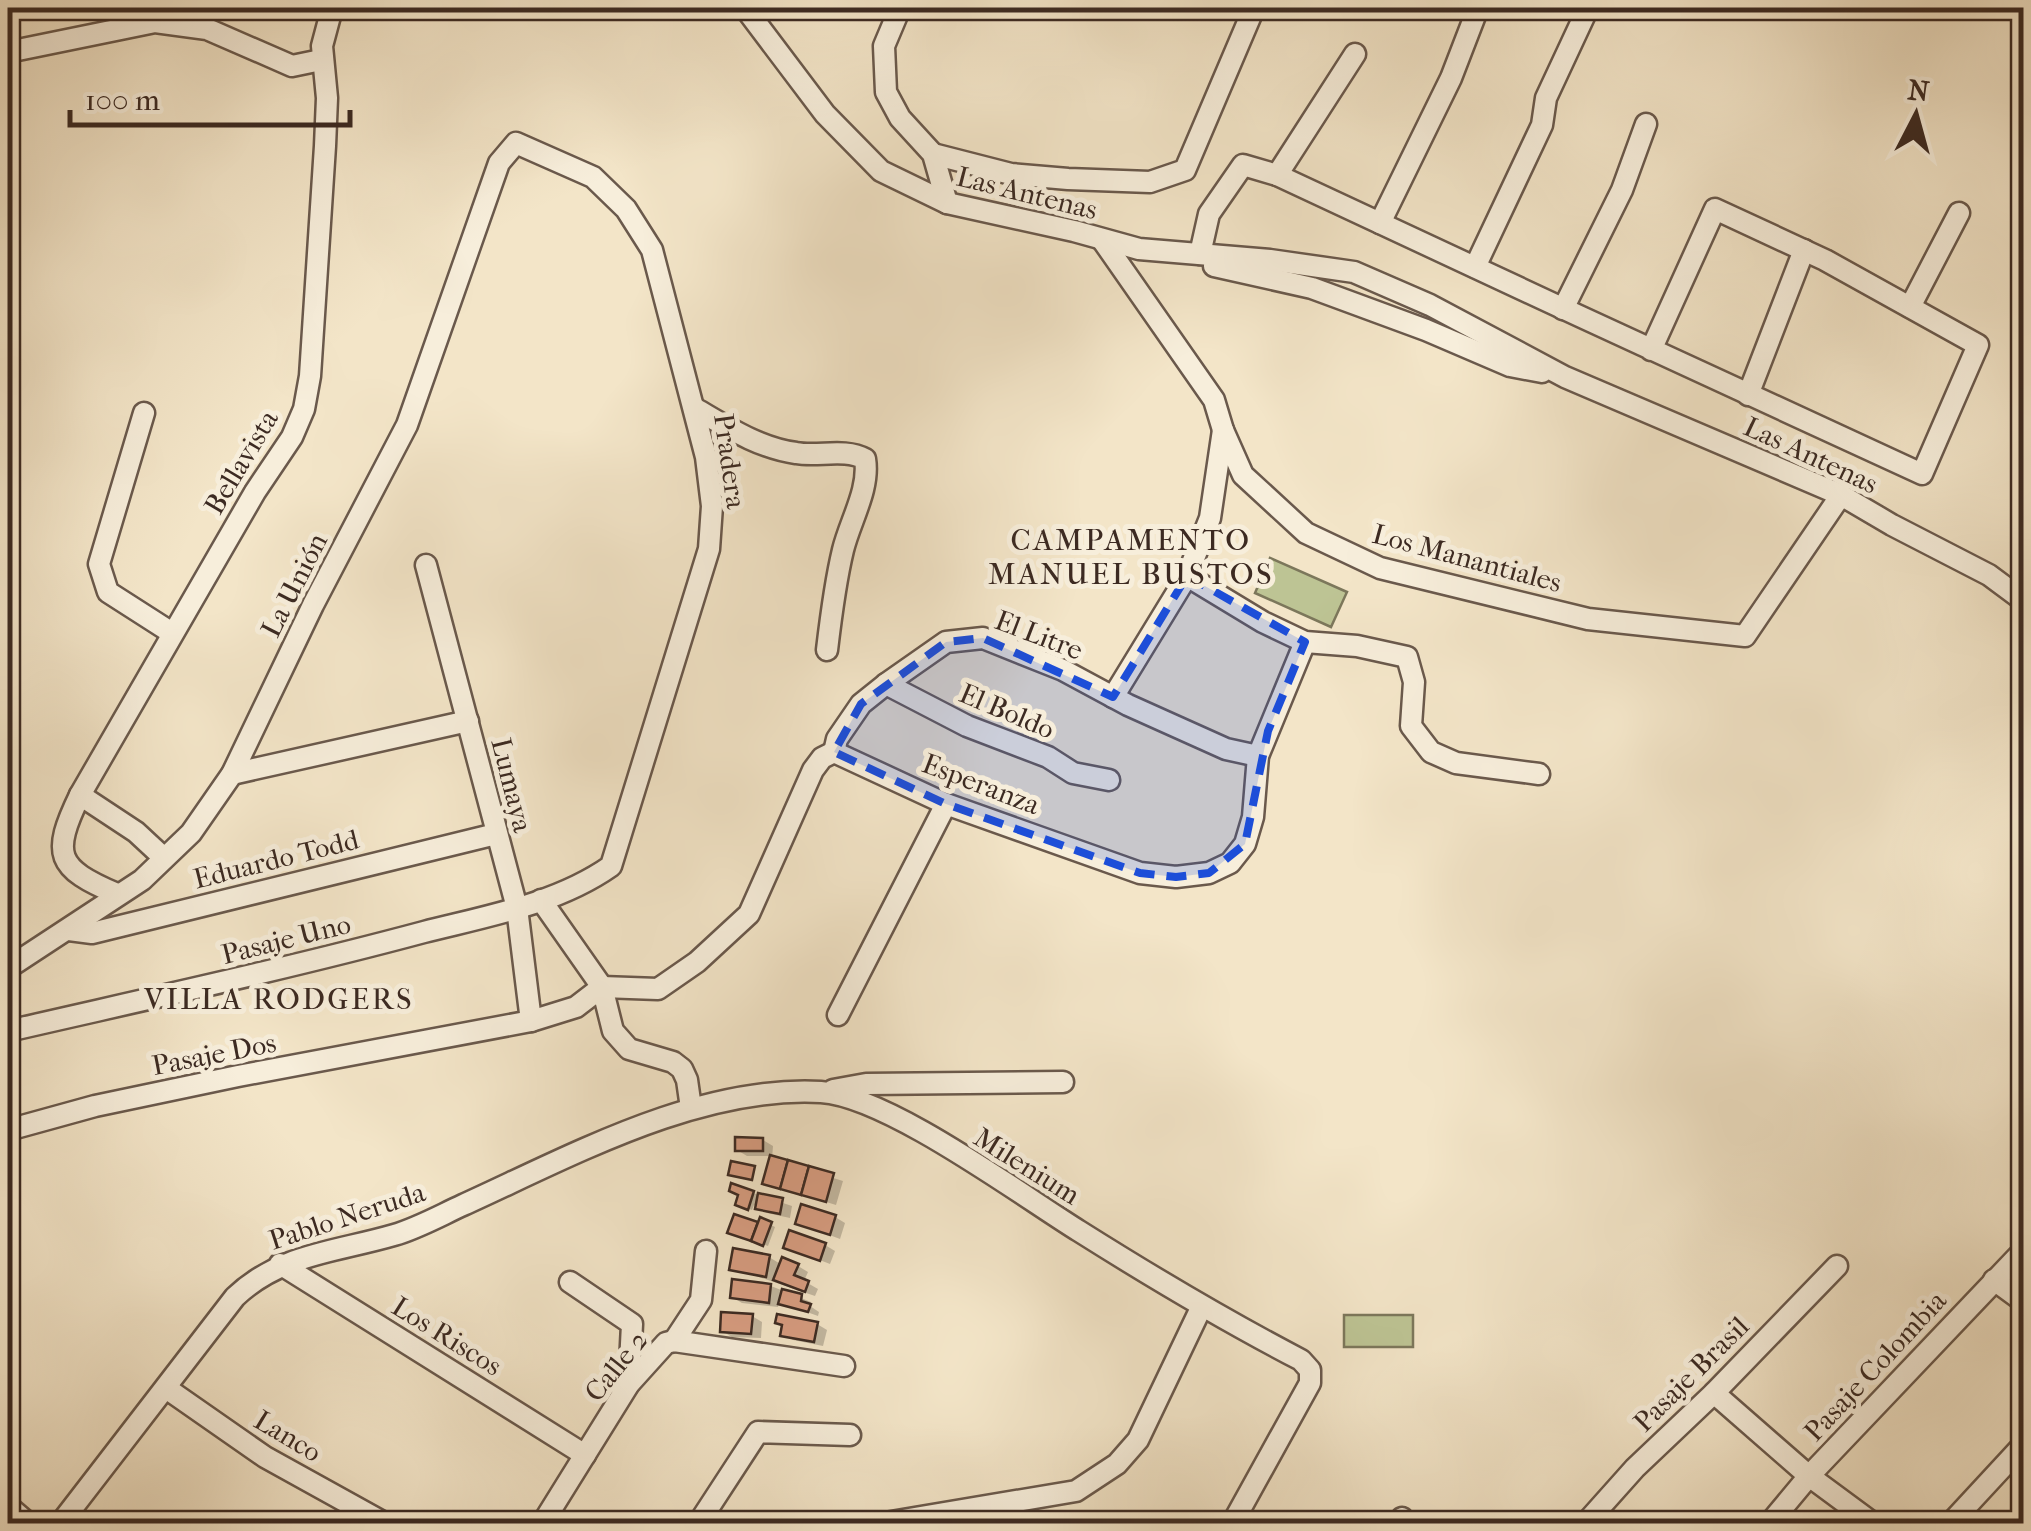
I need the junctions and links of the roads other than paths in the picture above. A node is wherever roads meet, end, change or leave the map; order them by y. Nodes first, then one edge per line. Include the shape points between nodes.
1 (336, 8) edge
2 (745, 8) edge
3 (900, 8) edge
4 (1254, 8) edge
5 (1478, 8) edge
6 (1588, 8) edge
7 (8, 52) edge
8 (1355, 54) dead end
9 (322, 60) junction
10 (1646, 124) dead end
11 (516, 143) joint
12 (933, 154) junction
13 (1277, 175) junction
14 (947, 204) junction
15 (1958, 213) dead end
16 (1380, 223) junction
17 (1103, 241) junction
18 (1139, 249) junction
19 (1804, 250) junction
20 (1200, 254) junction
21 (1475, 267) junction
22 (1910, 307) junction
23 (1564, 308) junction
24 (1651, 350) junction
25 (1565, 377) junction
26 (1748, 394) junction
27 (696, 409) junction
28 (144, 412) dead end
29 (1223, 430) junction
30 (1842, 494) junction
31 (426, 565) dead end
32 (1187, 576) junction
33 (2024, 602) edge
34 (172, 634) junction
35 (1305, 642) junction
36 (827, 650) dead end
37 (886, 684) junction
38 (1113, 697) junction
39 (468, 721) junction
40 (834, 752) junction
41 (1258, 756) junction
42 (232, 774) junction
43 (1540, 774) dead end
44 (1109, 780) dead end
45 (80, 796) junction
46 (946, 804) junction
47 (496, 834) junction
48 (164, 858) junction
49 (117, 894) junction
50 (541, 900) junction
51 (517, 908) junction
52 (69, 930) junction
53 (8, 968) edge
54 (602, 987) junction
55 (838, 1015) dead end
56 (530, 1021) junction
57 (8, 1031) edge
58 (1063, 1082) dead end
59 (822, 1092) junction
60 (691, 1108) junction
61 (8, 1130) edge
62 (2024, 1250) edge
63 (706, 1252) dead end
64 (280, 1264) junction
65 (1837, 1266) dead end
66 (1994, 1280) junction
67 (570, 1282) dead end
68 (2024, 1302) edge
69 (1201, 1308) junction
70 (674, 1341) junction
71 (844, 1366) dead end
72 (628, 1384) junction
73 (166, 1388) junction
74 (1714, 1393) junction
75 (850, 1435) dead end
76 (2024, 1444) edge
77 (585, 1455) junction
78 (1809, 1476) junction
79 (8, 1506) edge
80 (29, 1524) edge
81 (60, 1524) edge
82 (386, 1524) edge
83 (542, 1524) edge
84 (698, 1524) edge
85 (880, 1524) edge
86 (1232, 1524) edge
87 (1585, 1524) edge
88 (1770, 1524) edge
89 (1874, 1524) edge
90 (1950, 1524) edge

1 - 9 street
2 - 14 street, Las Antenas via 825,114 881,171
3 - 12 street via 884,46 886,92
4 - 12 street via 1185,170 1150,182 1122,182 1011,174
5 - 16 street
6 - 21 street
7 - 9 street via 155,22 207,28 292,66
8 - 13 street
9 - 34 street, Bellavista via 325,146 304,410
10 - 23 street
11 - 27 street, Pradera via 594,177 626,208 652,250
11 - 42 street, La Unión via 499,163 407,425
12 - 14 street
13 - 16 street
13 - 20 street via 1244,165 1209,214
14 - 17 street, Las Antenas
15 - 22 street
16 - 21 street
17 - 18 street, Las Antenas
17 - 29 street, Los Manantiales via 1214,400
18 - 20 street, Las Antenas
18 - 25 street, Las Antenas via 1312,288 1510,366
19 - 22 street
19 - 24 street via 1714,209
19 - 26 street
20 - 25 street, Las Antenas via 1354,272
21 - 23 street
22 - 26 street via 1978,345 1922,474
23 - 24 street
24 - 26 street
25 - 30 street, Las Antenas
27 - 36 street via 762,444 865,459
27 - 50 street, Pradera via 712,506 708,549 621,838 611,866
28 - 34 street via 99,564 108,592
29 - 30 street, Los Manantiales via 1243,475 1306,534 1380,568 1588,619 1745,636
29 - 32 street via 1210,518
30 - 33 street, Las Antenas via 1989,575
31 - 39 street, Lumaya
32 - 35 street
32 - 38 street
34 - 45 street, Bellavista
35 - 41 street, Esperanza
35 - 43 street via 1407,657 1414,682 1411,726 1431,752 1456,763
37 - 38 street, El Litre via 946,642 984,638
37 - 40 street, El Litre via 861,704
37 - 44 street, El Boldo via 1073,773
38 - 41 street, El Litre via 1226,749
39 - 42 street
39 - 47 street, Lumaya
40 - 46 street, Esperanza
40 - 54 street via 814,770 749,914 658,989
41 - 46 street, Esperanza via 1245,844 1230,863 1209,873 1140,872
42 - 48 street, La Unión via 191,833
45 - 48 street
45 - 49 street, Bellavista via 62,838 63,854 88,882
46 - 55 street
47 - 51 street, Lumaya
47 - 52 street, Eduardo Todd via 92,932
48 - 49 street, La Unión
49 - 52 street, La Unión
50 - 51 street, Pradera
50 - 54 street
51 - 56 street, Lumaya
51 - 57 street, Pasaje Uno
52 - 53 street, La Unión
54 - 56 street, Pasaje Dos via 576,1007
54 - 60 street via 614,1031 629,1049 682,1070
56 - 61 street, Pasaje Dos via 238,1076
58 - 59 street via 866,1084
59 - 60 street, Milenium
59 - 69 street, Milenium via 856,1099 926,1135
60 - 64 street, Pablo Neruda via 398,1234
62 - 66 street, Pasaje Colombia
63 - 70 street via 700,1300
64 - 73 street, Pablo Neruda via 235,1297
64 - 77 street, Los Riscos
65 - 74 street, Pasaje Brasil
66 - 68 street
66 - 78 street, Pasaje Colombia
67 - 72 street via 632,1324
69 - 85 street via 1138,1440 1118,1464 1076,1491
69 - 86 street, Milenium via 1310,1370 1310,1383
70 - 71 street, Calle 2
70 - 72 street, Calle 2 via 657,1350
72 - 77 street, Calle 2
73 - 81 street, Pablo Neruda
73 - 82 street, Lanco via 265,1457
74 - 78 street
74 - 87 street, Pasaje Brasil
75 - 84 street via 758,1432
76 - 90 street
77 - 83 street, Calle 2
78 - 88 street, Pasaje Colombia
78 - 89 street
79 - 80 street

